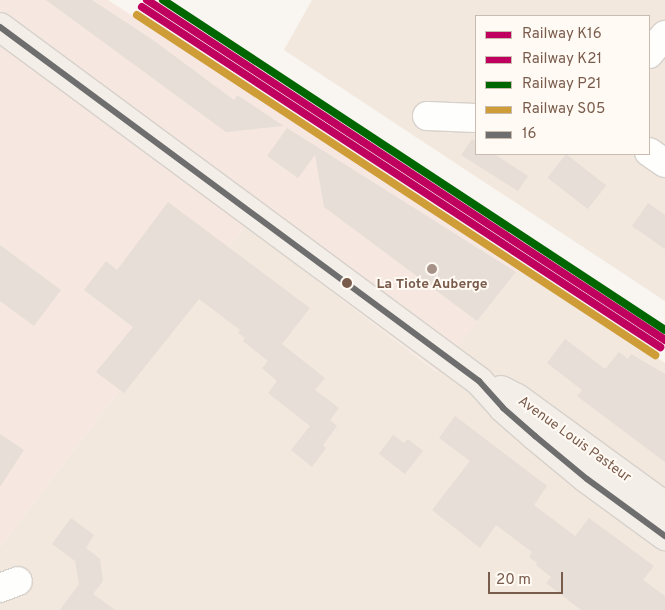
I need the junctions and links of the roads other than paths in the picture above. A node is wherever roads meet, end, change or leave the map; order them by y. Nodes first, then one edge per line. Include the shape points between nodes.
1 (0, 27) edge
2 (665, 35) edge
3 (650, 53) edge
4 (427, 116) dead end
5 (475, 118) edge
6 (650, 153) edge
7 (665, 163) edge
8 (479, 381) junction
9 (665, 506) edge
10 (665, 536) edge

1 - 8 main road, Avenue Louis Pasteur
2 - 3 street
4 - 5 street
6 - 7 street
8 - 9 main road, Avenue Louis Pasteur via 517,398
8 - 10 main road, Avenue Louis Pasteur via 503,408 586,479

